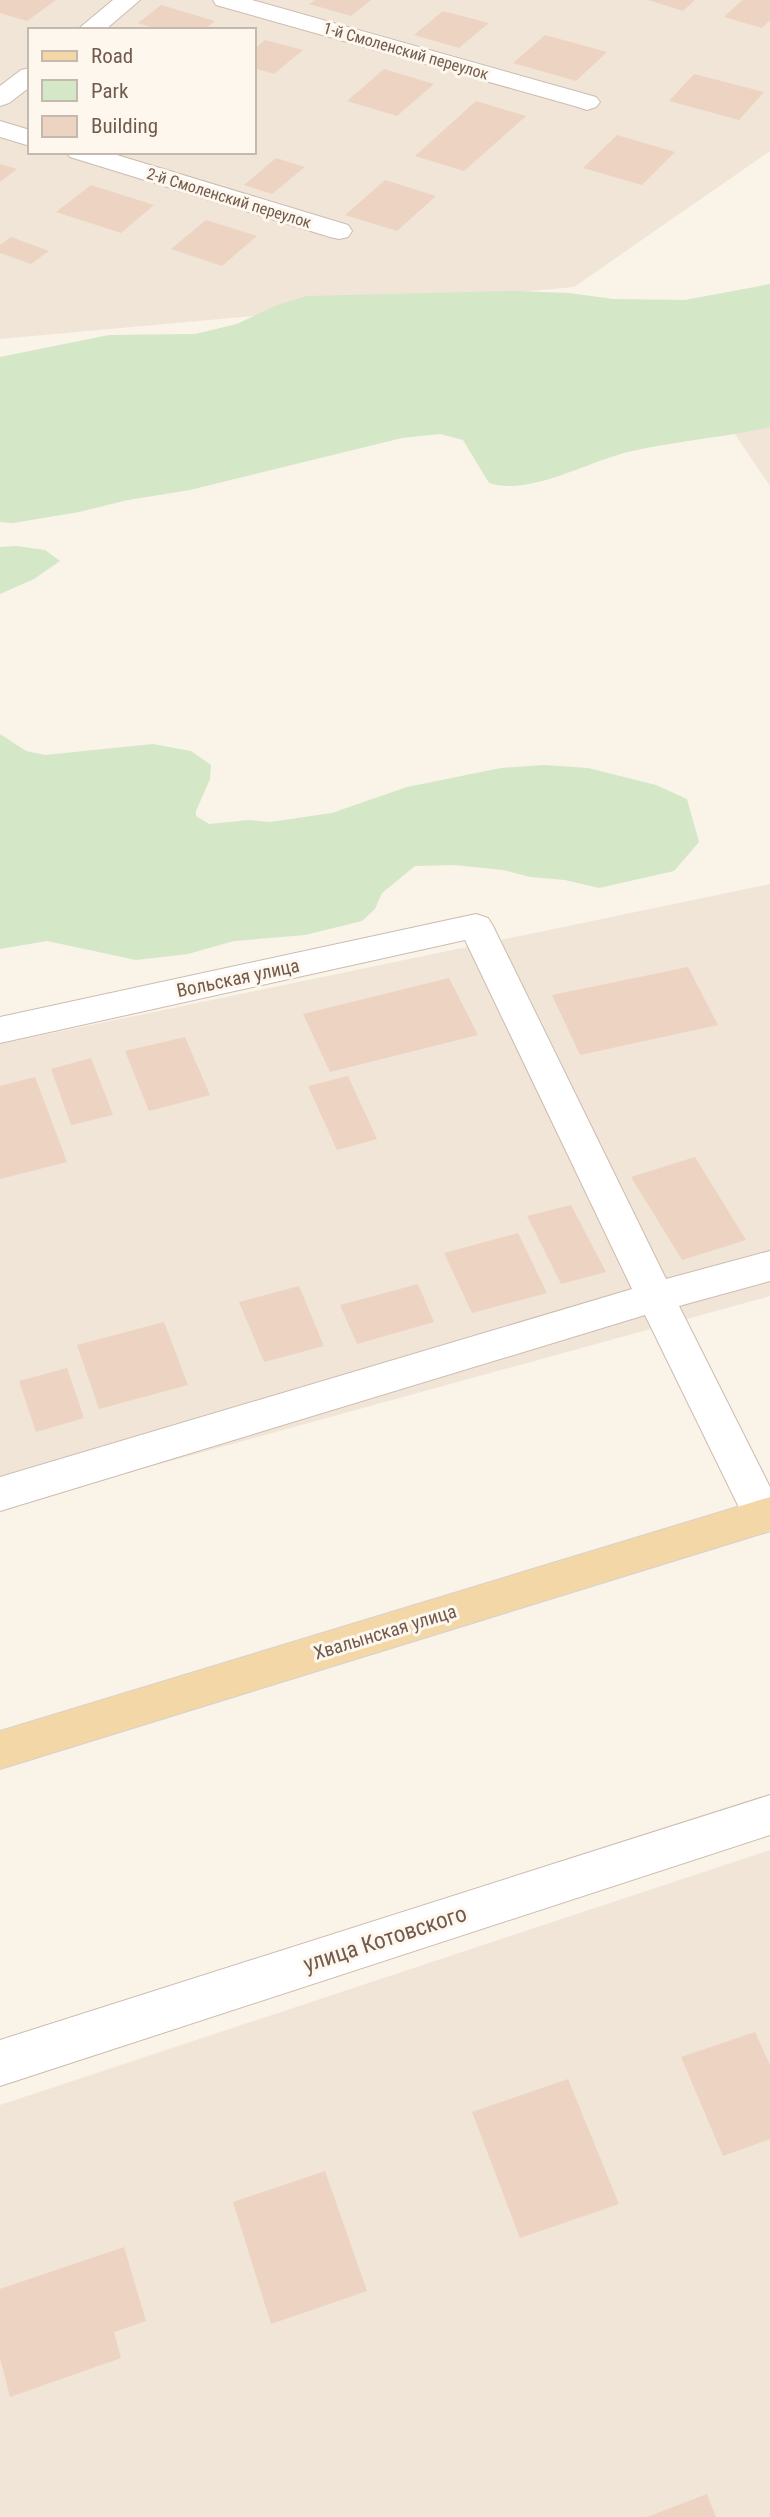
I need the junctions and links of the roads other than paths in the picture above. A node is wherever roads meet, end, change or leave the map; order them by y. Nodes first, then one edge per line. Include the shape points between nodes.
1 (128, 0) edge
2 (225, 0) edge
3 (92, 28) edge
4 (28, 77) edge
5 (0, 98) edge
6 (587, 102) dead end
7 (0, 128) edge
8 (28, 137) edge
9 (86, 154) edge
10 (339, 231) dead end
11 (0, 1030) edge
12 (770, 1266) edge
13 (655, 1297) junction
14 (0, 1494) edge
15 (767, 1515) edge
16 (0, 1750) edge
17 (770, 1815) edge
18 (0, 2063) edge

1 - 3 street
2 - 6 street, 1-й Смоленский переулок
4 - 5 street
7 - 8 street
9 - 10 street, 2-й Смоленский переулок
11 - 13 street, Вольская улица via 476,926
12 - 13 street
13 - 14 street
13 - 15 street
15 - 16 main road, Хвалынская улица
17 - 18 street, улица Котовского

